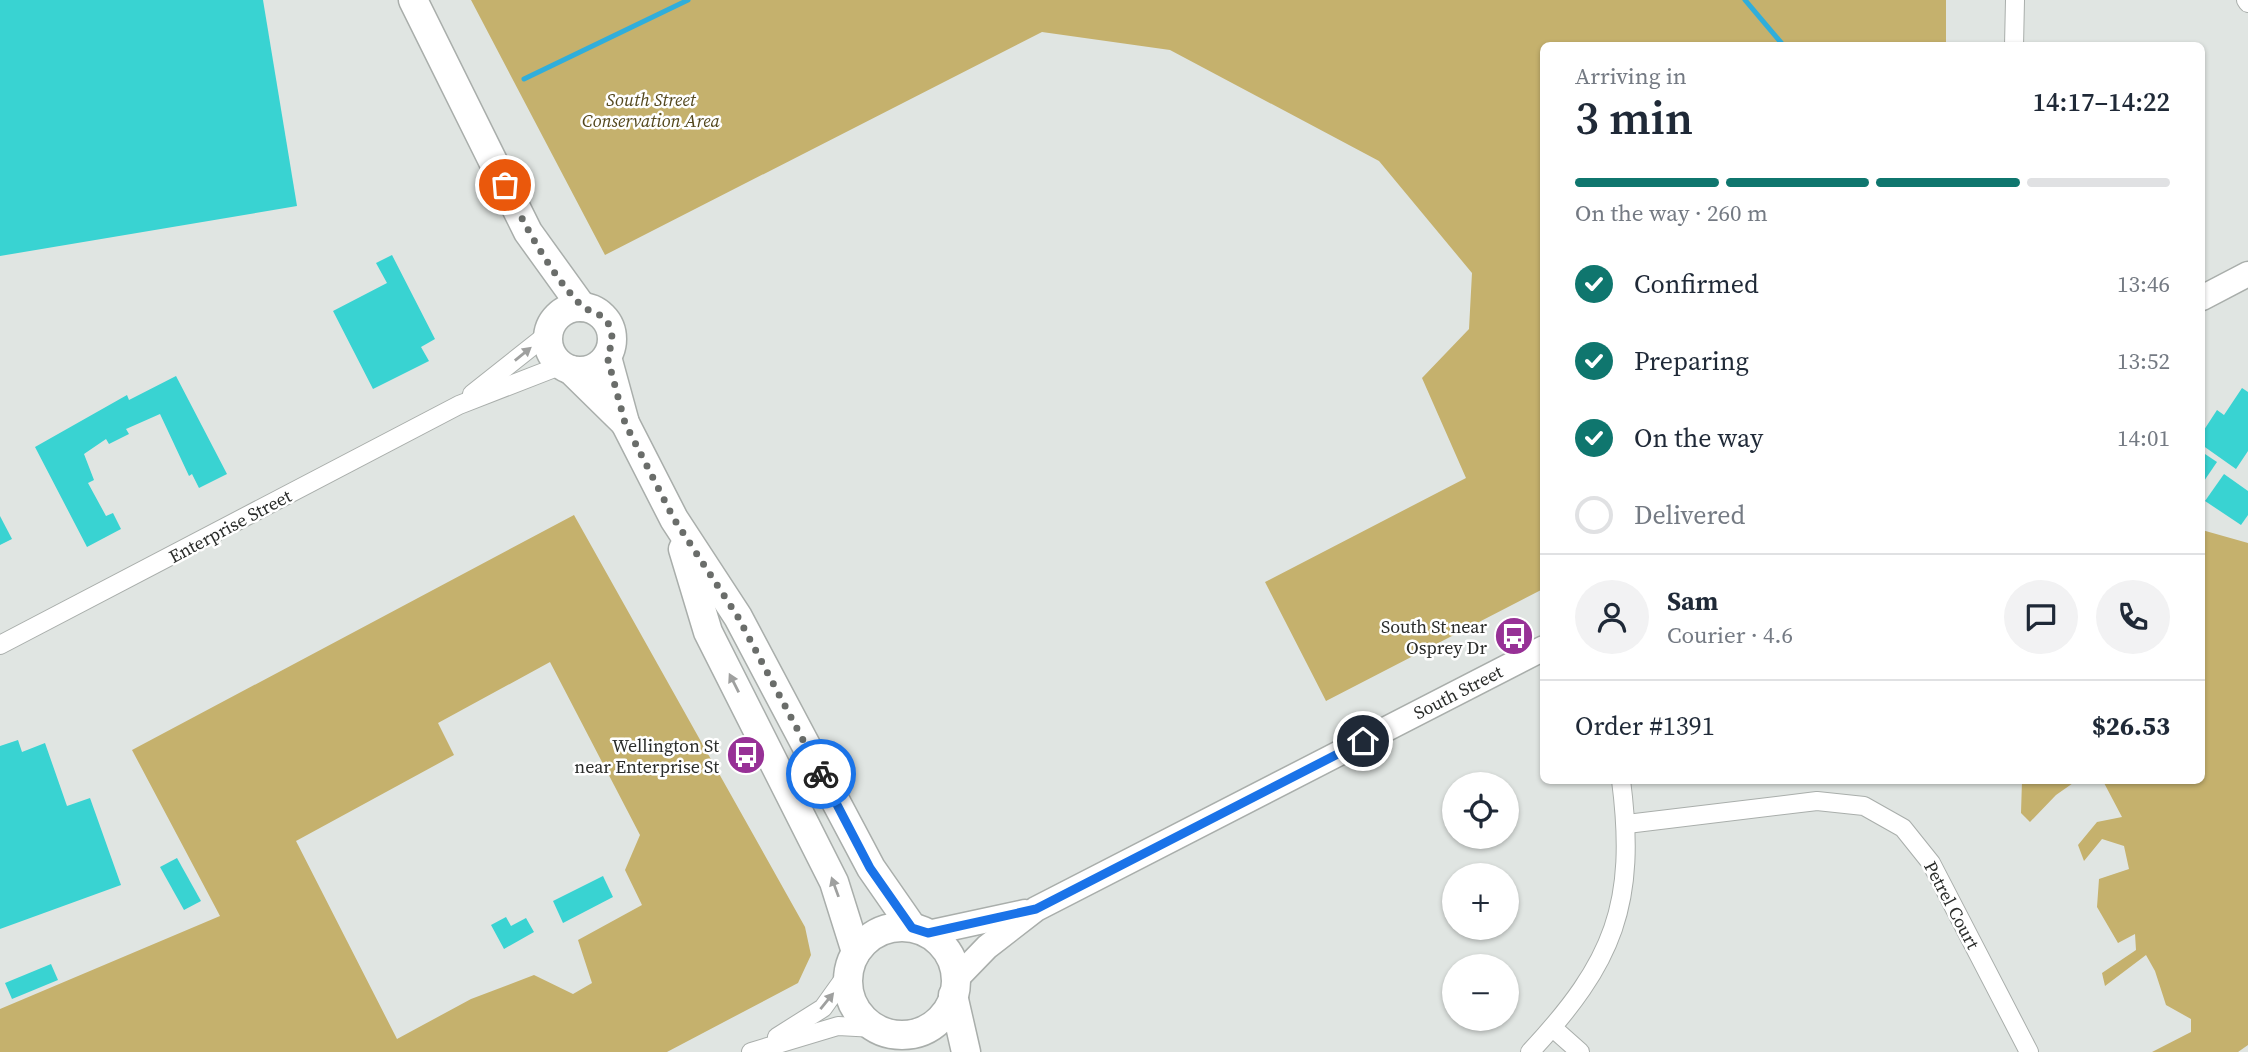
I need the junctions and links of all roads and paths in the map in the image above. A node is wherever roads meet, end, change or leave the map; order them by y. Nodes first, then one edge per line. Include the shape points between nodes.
1 (412, 0) edge
2 (2015, 0) edge
3 (2014, 42) edge
4 (528, 232) junction
5 (2248, 274) edge
6 (2205, 296) edge
7 (582, 307) junction
8 (552, 327) junction
9 (607, 356) junction
10 (566, 368) junction
11 (458, 405) junction
12 (625, 423) junction
13 (674, 519) junction
14 (0, 645) edge
15 (1540, 650) edge
16 (1622, 784) edge
17 (1627, 824) junction
18 (1036, 909) junction
19 (920, 930) junction
20 (852, 962) junction
21 (954, 987) junction
22 (1553, 1028) junction
23 (881, 1030) junction
24 (755, 1050) edge
25 (913, 1052) edge
26 (966, 1052) edge
27 (1530, 1052) edge
28 (1580, 1052) edge
29 (2028, 1052) edge

1 - 4 main road
2 - 3 street
4 - 7 main road
4 - 8 main road
5 - 6 street
7 - 8 main road via 562,313
7 - 9 main road via 597,312 610,327
8 - 10 main road via 551,351
11 -> 8 street, Enterprise Street
9 - 10 main road via 591,369
9 - 12 main road
10 - 11 street, Enterprise Street
10 - 12 main road
11 - 14 street, Enterprise Street
12 - 13 main road
13 - 19 main road via 738,617 870,868
20 -> 13 main road via 834,882 708,632
15 - 18 street, South Street
16 - 17 street
17 - 22 street via 1619,909 1604,956
17 - 29 street, Petrel Court via 1817,801 1864,806 1902,828 1931,863
18 - 19 street, South Street
18 - 21 street, South Street via 987,947
19 - 20 main road via 881,931
19 - 21 main road via 943,945 952,961
20 - 23 main road via 851,1000 861,1016
24 -> 20 street via 823,1008
21 - 23 main road via 945,1012 932,1025 917,1032
21 - 26 main road
22 - 27 street
22 - 28 street
23 - 24 street via 838,1026
23 - 25 main road

